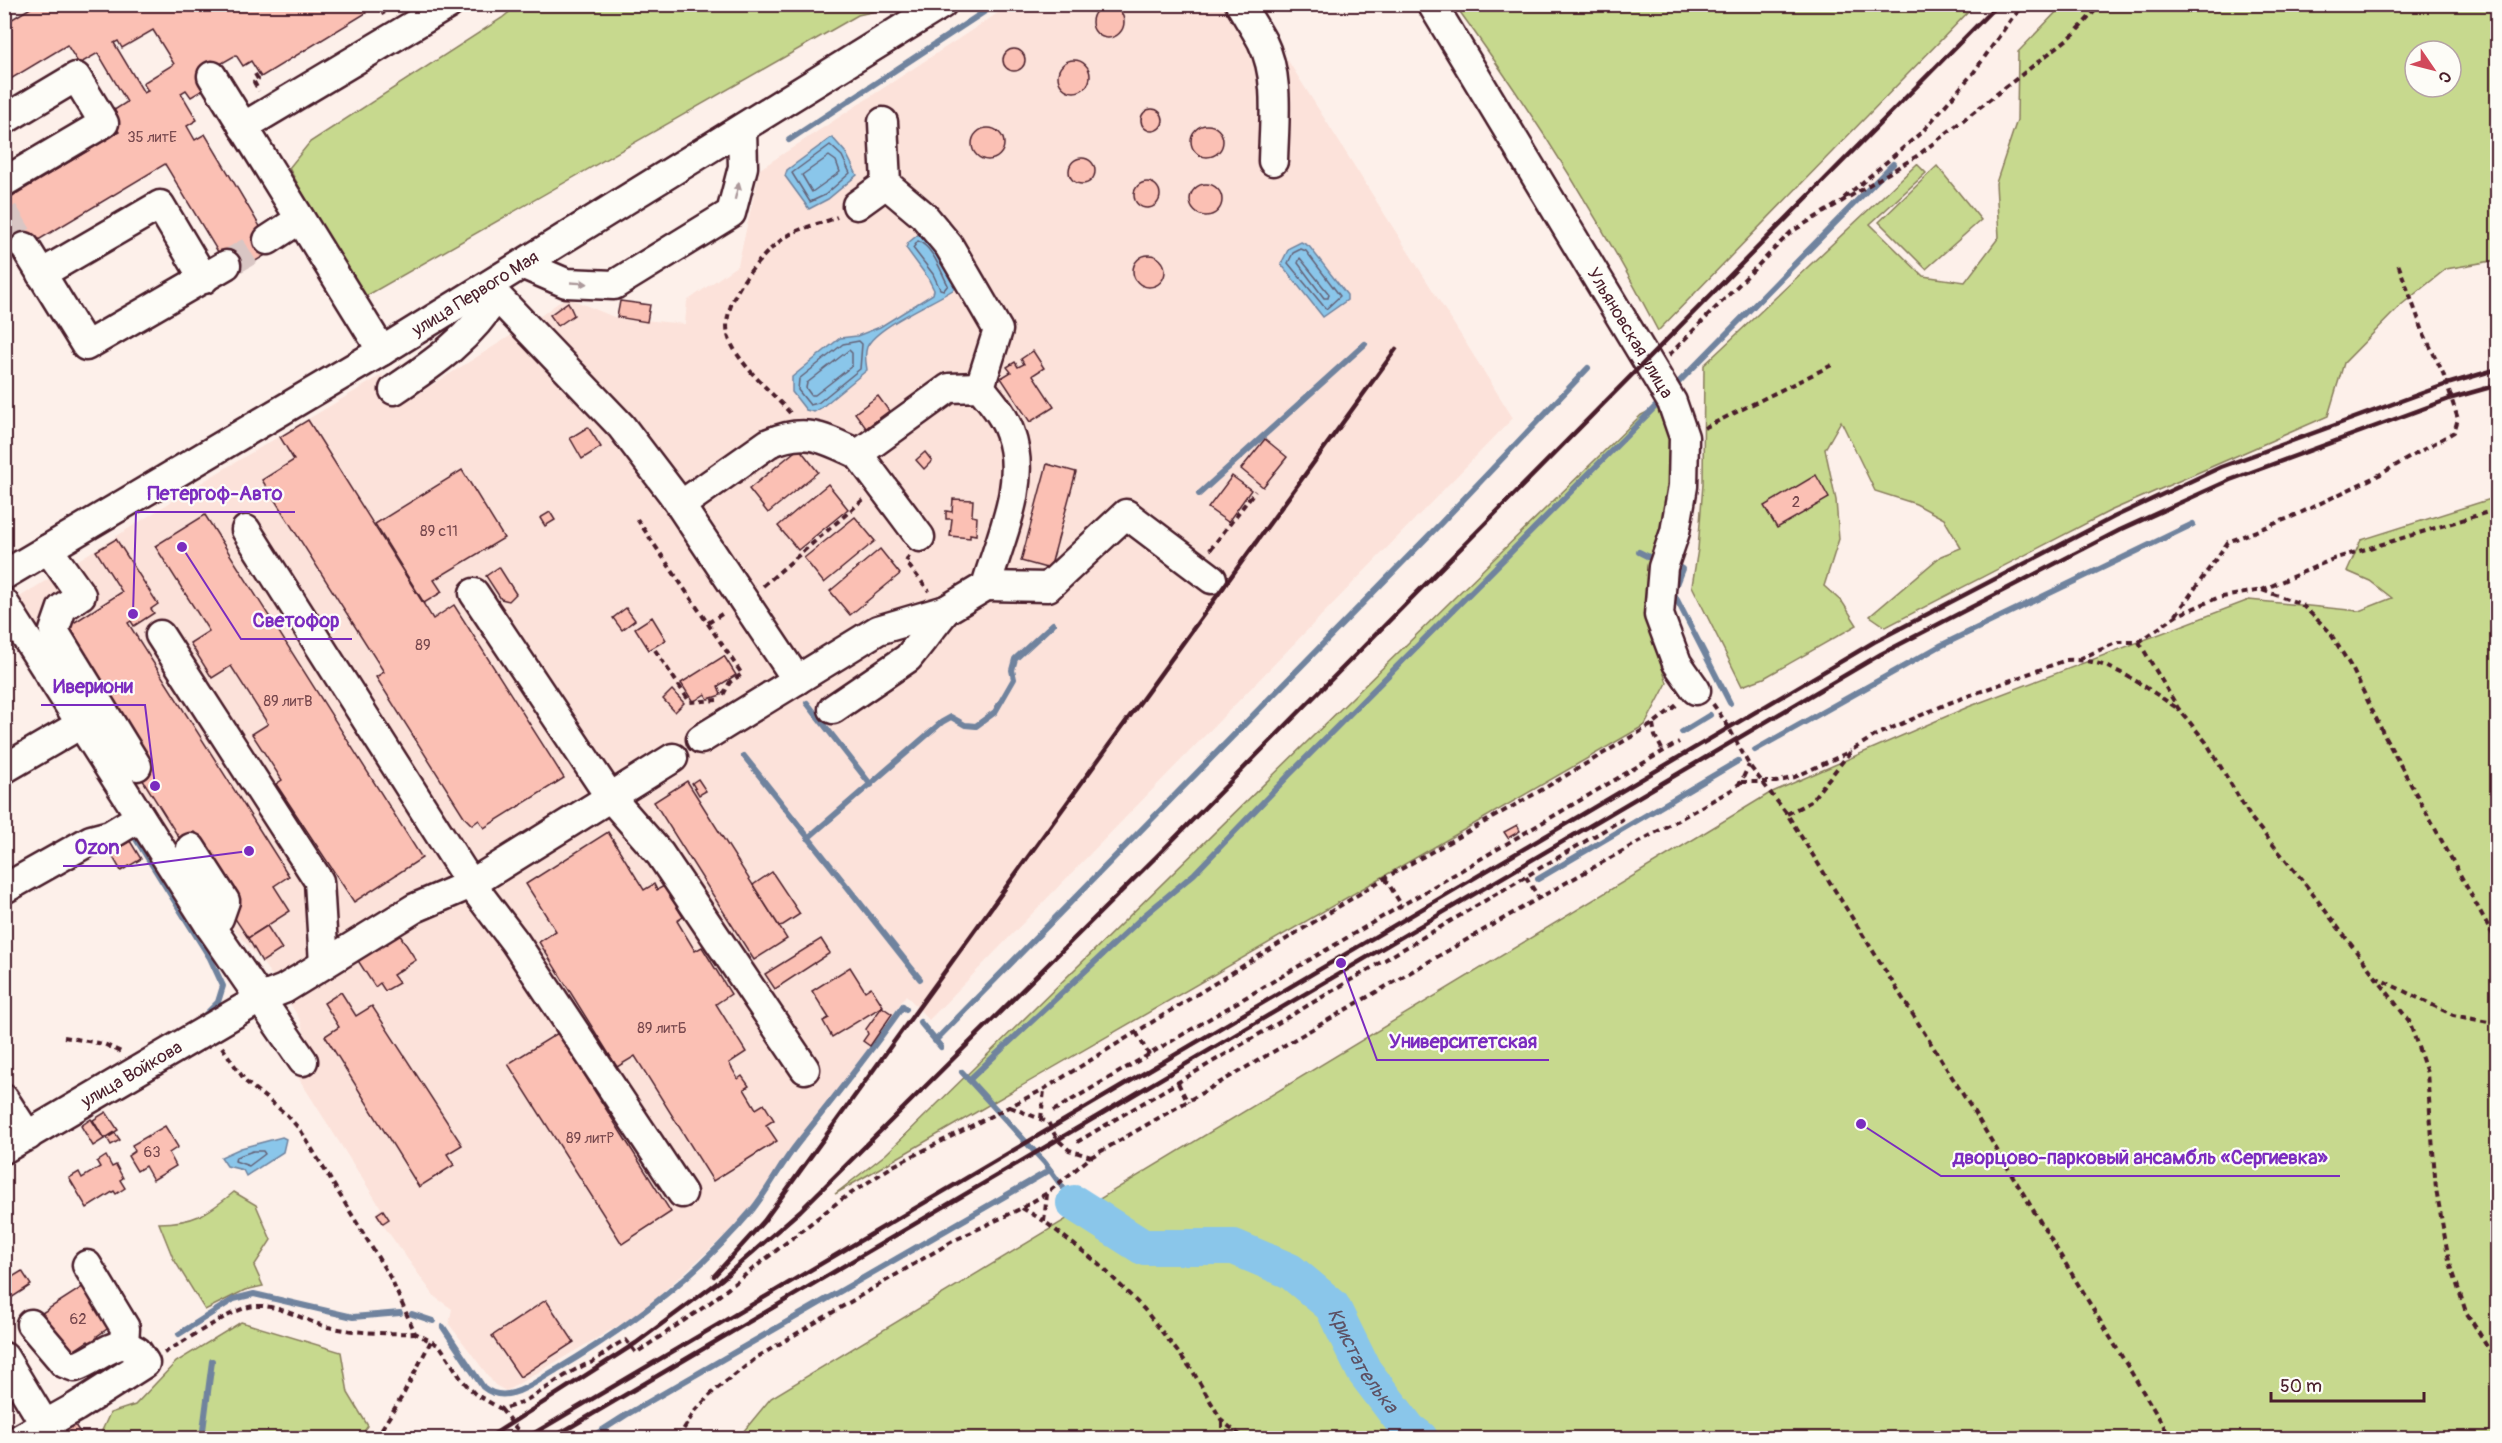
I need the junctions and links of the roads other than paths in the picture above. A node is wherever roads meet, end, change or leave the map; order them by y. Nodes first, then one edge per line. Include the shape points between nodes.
1 (449, 4) edge
2 (942, 4) edge
3 (1240, 4) edge
4 (1432, 4) edge
5 (212, 76) dead end
6 (4, 120) edge
7 (883, 122) dead end
8 (243, 128) junction
9 (742, 129) junction
10 (1273, 161) dead end
11 (4, 182) edge
12 (886, 184) junction
13 (857, 205) road end
14 (300, 219) junction
15 (268, 240) tunnel mouth
16 (26, 248) tunnel mouth
17 (524, 265) junction
18 (41, 274) junction
19 (492, 291) junction
20 (382, 351) junction
21 (980, 387) junction
22 (394, 390) dead end
23 (858, 454) junction
24 (681, 505) junction
25 (246, 530) dead end
26 (920, 537) dead end
27 (48, 549) junction
28 (1204, 573) road end
29 (4, 575) edge
30 (986, 586) junction
31 (474, 593) dead end
32 (4, 603) edge
33 (946, 610) junction
34 (160, 635) dead end
35 (807, 674) junction
36 (1696, 690) road end
37 (81, 724) junction
38 (701, 739) dead end
39 (673, 758) dead end
40 (138, 766) dead end
41 (4, 769) edge
42 (610, 797) junction
43 (140, 817) junction
44 (191, 848) dead end
45 (471, 884) junction
46 (4, 889) edge
47 (210, 926) junction
48 (324, 964) junction
49 (261, 998) junction
50 (303, 1061) dead end
51 (805, 1070) dead end
52 (4, 1099) edge
53 (16, 1142) edge
54 (682, 1193) dead end
55 (87, 1264) dead end
56 (31, 1324) dead end
57 (124, 1344) junction
58 (4, 1357) edge
59 (40, 1434) edge

1 - 8 street
2 - 9 street, улица Первого Мая
3 - 10 street via 1263,42 1271,66 1275,89
4 - 36 street, Ульяновская улица via 1672,402 1684,437 1683,486 1675,532 1663,567 1659,615 1677,663
5 - 8 street
6 - 11 street via 76,77 104,123
7 - 12 street
8 - 14 street
9 - 17 street, улица Первого Мая
17 -> 9 street via 566,283 614,285 731,213 743,167
12 - 13 street
12 - 21 street via 924,216 949,246 998,330
14 - 15 street
14 - 20 street
16 - 18 street
17 - 19 street, улица Первого Мая
18 - 18 street via 160,205 215,272 86,346
19 - 20 street, улица Первого Мая
19 - 22 street via 482,318 452,348
19 - 24 street via 621,426
20 - 27 street, улица Первого Мая
21 - 23 street via 949,388
21 - 30 street via 1011,434 1018,477
23 - 24 street via 803,433 769,443
23 - 26 street
24 - 35 street via 745,599
25 - 45 street
27 - 29 street, улица Первого Мая
27 - 40 street via 81,595 62,608 54,631
28 - 30 street via 1125,514 1048,587
30 - 33 street
31 - 42 street
32 - 37 street
33 - 35 street via 878,630
33 - 35 street via 908,658 842,703
34 - 48 street via 319,881
35 - 38 street
37 - 41 street
37 - 43 street
39 - 42 street, улица Войкова
42 - 45 street, улица Войкова
42 - 51 street via 660,854
43 - 46 street
43 - 47 street
44 - 47 street via 225,901 219,918
45 - 48 street, улица Войкова via 415,908
45 - 54 street via 515,942
47 - 49 street
48 - 49 street, улица Войкова via 284,989
49 - 50 street
49 - 53 street, улица Войкова
52 - 53 street
55 - 57 street via 126,1328
56 - 57 street via 64,1363 75,1367
57 - 59 street via 137,1351 145,1363
58 - 59 street

